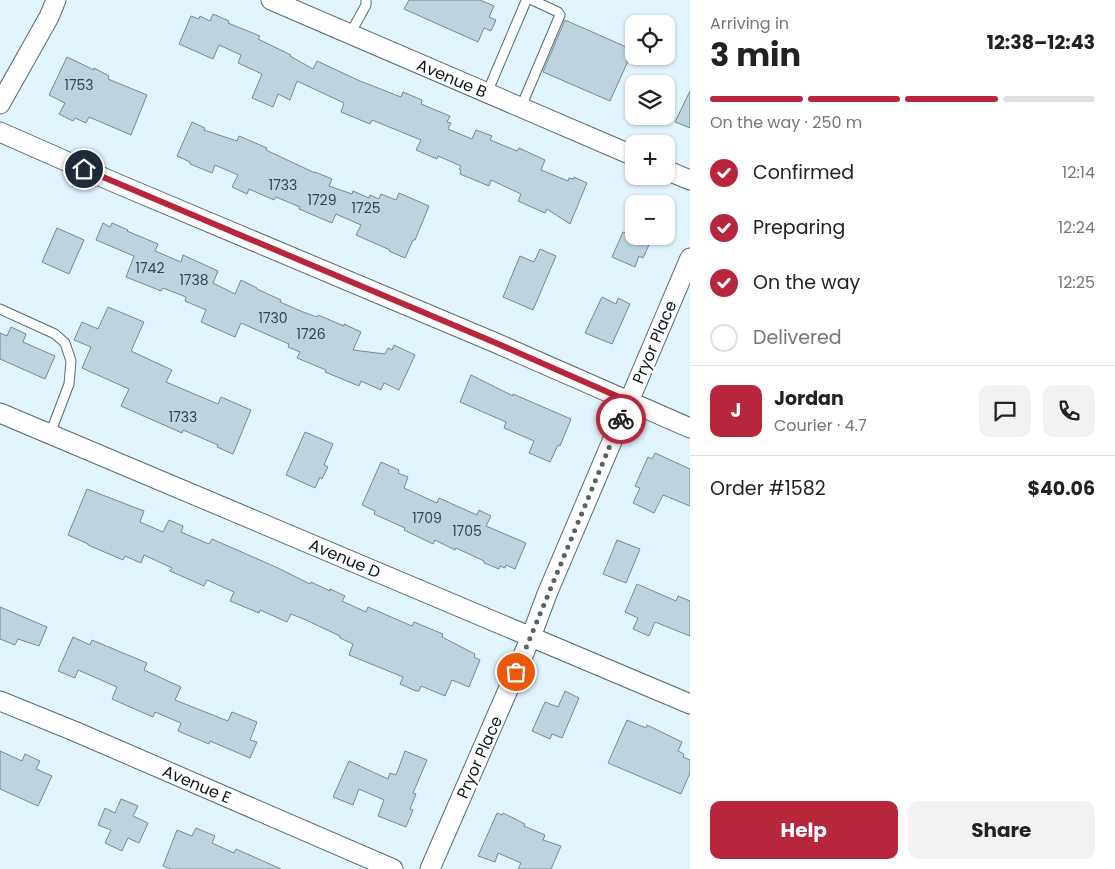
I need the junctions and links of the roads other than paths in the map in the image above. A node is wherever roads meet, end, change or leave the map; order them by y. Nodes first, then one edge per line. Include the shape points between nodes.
1 (56, 0) edge
2 (366, 0) edge
3 (528, 0) edge
4 (532, 0) edge
5 (276, 1) edge
6 (350, 34) junction
7 (487, 93) junction
8 (0, 104) edge
9 (521, 108) junction
10 (0, 132) edge
11 (625, 152) edge
12 (675, 174) edge
13 (690, 180) edge
14 (690, 258) edge
15 (0, 309) edge
16 (628, 401) junction
17 (0, 413) edge
18 (690, 428) edge
19 (50, 434) junction
20 (531, 637) junction
21 (0, 701) edge
22 (690, 704) edge
23 (393, 869) edge
24 (430, 869) edge

1 - 8 street
2 - 6 lane
3 - 7 lane
4 - 9 lane via 560,16
5 - 6 street, Avenue B
6 - 7 street, Avenue B
7 - 9 street, Avenue B
9 - 11 street, Avenue B
10 - 16 street
12 - 13 street
14 - 16 street, Pryor Place
15 - 19 lane via 56,334 65,344 71,362 69,384
16 - 18 street
16 - 20 street, Pryor Place
17 - 19 street, Avenue D
19 - 20 street, Avenue D
20 - 22 street, Avenue D
20 - 24 street, Pryor Place
21 - 23 street, Avenue E

